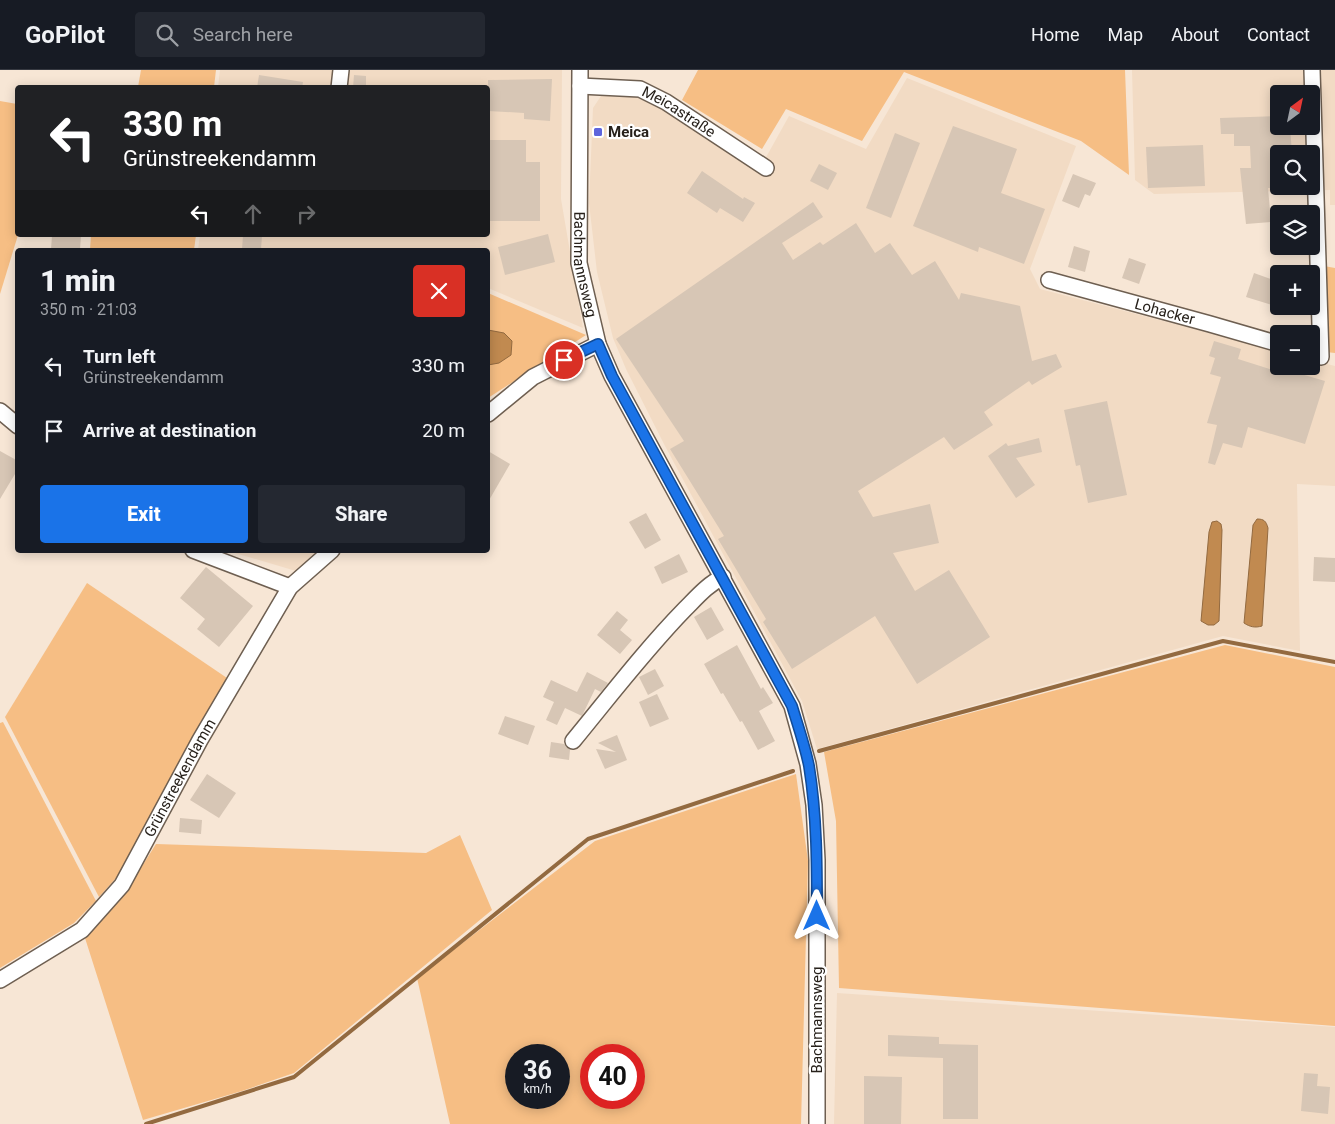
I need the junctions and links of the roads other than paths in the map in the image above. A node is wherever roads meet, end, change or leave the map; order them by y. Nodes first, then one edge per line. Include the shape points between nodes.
1 (341, 70) edge
2 (580, 70) edge
3 (1312, 70) edge
4 (339, 85) edge
5 (580, 86) junction
6 (766, 168) dead end
7 (1049, 280) dead end
8 (1270, 341) edge
9 (598, 344) junction
10 (1322, 357) edge
11 (0, 411) edge
12 (490, 412) edge
13 (15, 424) edge
14 (201, 553) edge
15 (329, 553) edge
16 (723, 577) junction
17 (290, 587) junction
18 (573, 740) dead end
19 (0, 980) edge
20 (817, 1124) edge

1 - 4 street
2 - 5 street, Bachmannsweg
3 - 10 street
5 - 6 street, Meicastraße via 640,89 666,102
5 - 9 street, Bachmannsweg via 579,262
7 - 8 street, Lohacker
9 - 12 street via 533,377
9 - 16 street, Bachmannsweg via 612,376
11 - 13 street
14 - 17 street
15 - 17 street, Grünstreekendamm
16 - 18 street via 701,592 664,630
16 - 20 street, Bachmannsweg via 792,706 808,764 817,860
17 - 19 street, Grünstreekendamm via 200,740 122,886 82,930

